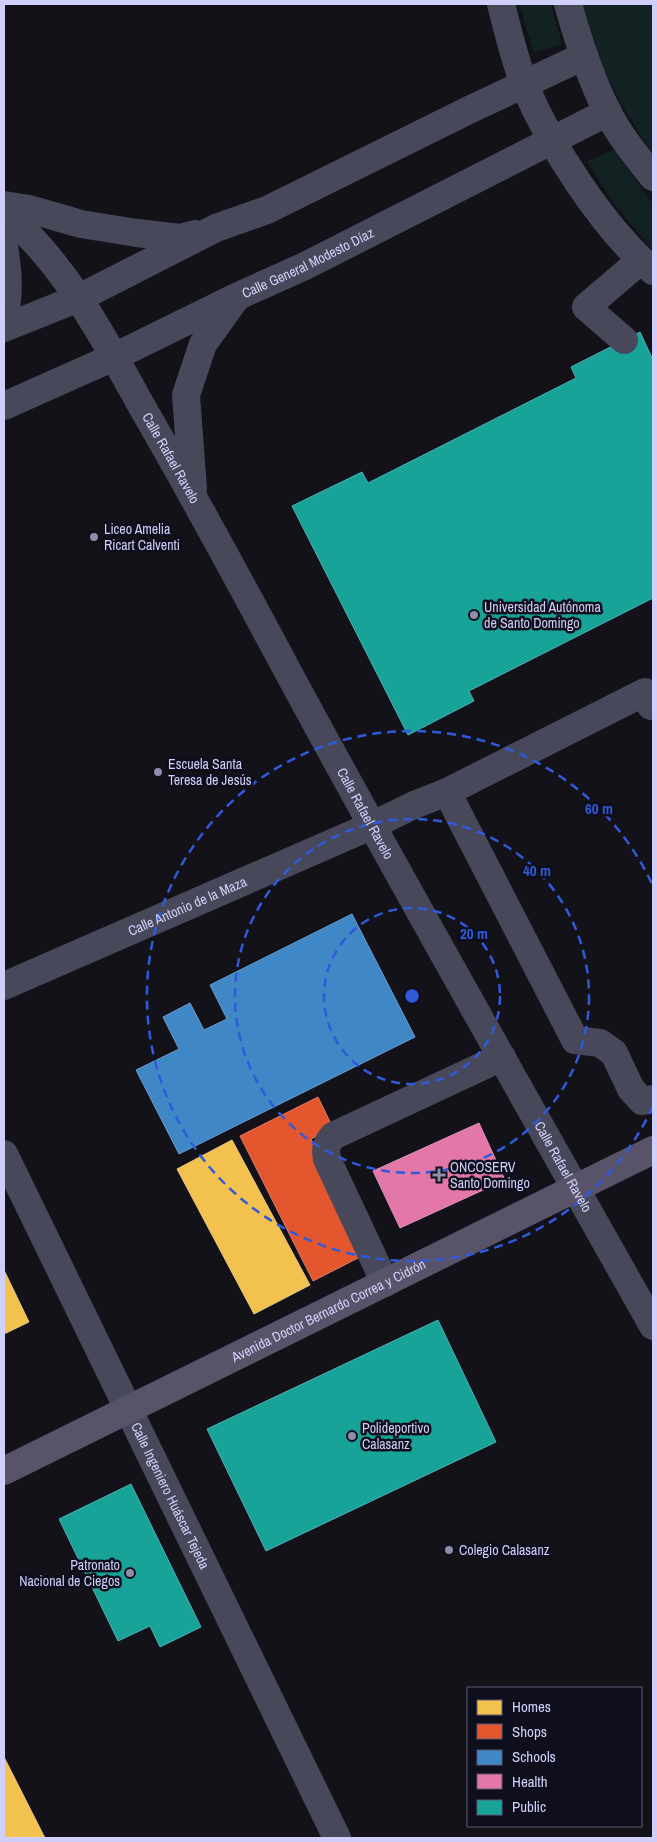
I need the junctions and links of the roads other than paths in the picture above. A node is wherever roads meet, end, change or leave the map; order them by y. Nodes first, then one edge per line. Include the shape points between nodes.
1 (501, 4) edge
2 (568, 4) edge
3 (584, 56) junction
4 (525, 85) junction
5 (608, 112) junction
6 (553, 141) junction
7 (653, 177) edge
8 (4, 205) edge
9 (4, 212) edge
10 (216, 228) junction
11 (4, 246) edge
12 (647, 266) edge
13 (236, 297) junction
14 (79, 298) junction
15 (4, 317) edge
16 (4, 328) edge
17 (624, 340) dead end
18 (114, 357) junction
19 (4, 406) edge
20 (193, 496) junction
21 (653, 705) edge
22 (447, 792) junction
23 (371, 826) junction
24 (4, 986) edge
25 (502, 1057) junction
26 (653, 1099) edge
27 (653, 1150) edge
28 (4, 1154) edge
29 (576, 1189) junction
30 (385, 1284) junction
31 (653, 1326) edge
32 (128, 1410) junction
33 (4, 1471) edge
34 (337, 1838) edge

1 - 4 street
2 - 3 street
3 - 4 street
3 - 5 street
4 - 6 street
4 - 10 street via 267,210
5 - 6 street, Calle General Modesto Díaz
5 - 7 street
6 - 12 street via 606,220
6 - 13 street, Calle General Modesto Díaz via 305,266
8 - 10 street via 80,224 180,238
9 - 14 street, Calle Rafael Ravelo via 43,249
10 - 14 street
11 - 15 street via 9,275
12 - 17 street via 586,307
13 - 18 street, Calle General Modesto Díaz
13 - 20 street via 203,344 186,395
14 - 16 street
14 - 18 street, Calle Rafael Ravelo
18 - 19 street, Calle General Modesto Díaz
18 - 20 street, Calle Rafael Ravelo
20 - 23 street, Calle Rafael Ravelo
21 - 22 street, Calle Antonio de la Maza via 645,692
22 - 23 street, Calle Antonio de la Maza
22 - 26 street via 574,1040 600,1043 614,1053 631,1089 642,1101
23 - 24 street, Calle Antonio de la Maza
23 - 25 street, Calle Rafael Ravelo
25 - 29 street, Calle Rafael Ravelo
25 - 30 street via 333,1136 326,1143 327,1159
27 - 29 main road, Avenida Doctor Bernardo Correa y Cidrón
28 - 32 street, Calle Ingeniero Huáscar Tejeda
29 - 30 main road, Avenida Doctor Bernardo Correa y Cidrón
29 - 31 street, Calle Rafael Ravelo
30 - 32 main road, Avenida Doctor Bernardo Correa y Cidrón
32 - 33 main road, Avenida Doctor Bernardo Correa y Cidrón
32 - 34 street, Calle Ingeniero Huáscar Tejeda

